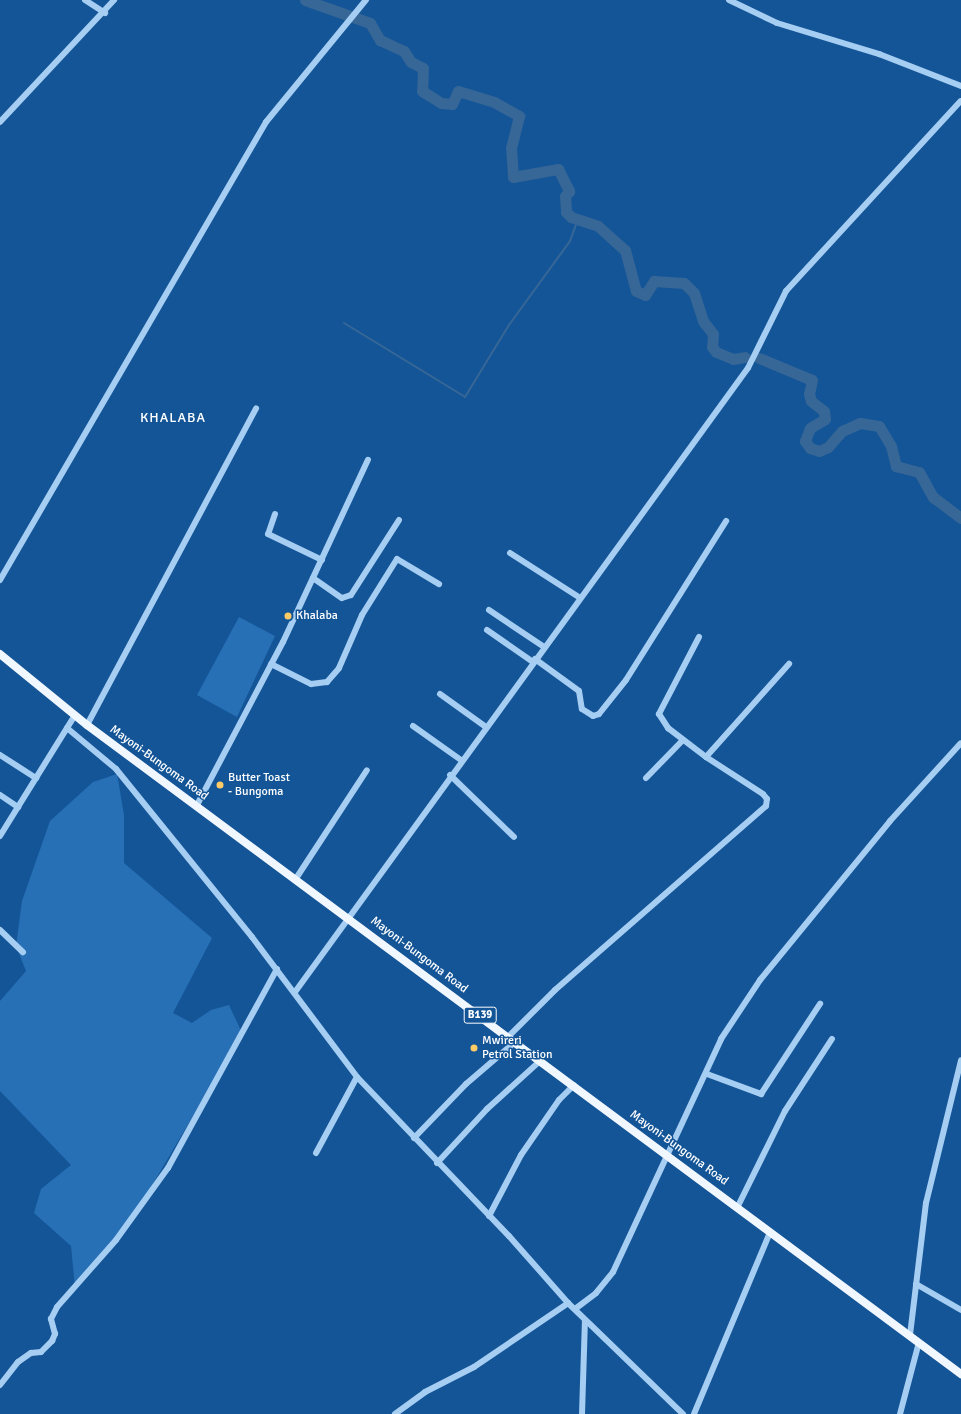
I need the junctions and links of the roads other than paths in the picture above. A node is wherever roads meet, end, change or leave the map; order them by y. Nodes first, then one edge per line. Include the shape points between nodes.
1 (85, 0) edge
2 (114, 0) edge
3 (366, 0) edge
4 (729, 0) edge
5 (105, 13) junction
6 (961, 86) edge
7 (961, 101) edge
8 (0, 122) edge
9 (256, 408) dead end
10 (368, 460) dead end
11 (275, 514) dead end
12 (399, 520) dead end
13 (726, 521) dead end
14 (510, 553) dead end
15 (322, 560) junction
16 (313, 578) junction
17 (0, 580) edge
18 (439, 584) dead end
19 (580, 598) junction
20 (489, 610) dead end
21 (487, 630) dead end
22 (699, 636) dead end
23 (544, 647) junction
24 (0, 654) edge
25 (534, 661) junction
26 (270, 664) junction
27 (789, 664) dead end
28 (440, 694) dead end
29 (75, 715) junction
30 (87, 725) junction
31 (413, 726) dead end
32 (486, 727) junction
33 (67, 728) junction
34 (683, 740) junction
35 (961, 743) edge
36 (0, 755) edge
37 (706, 757) junction
38 (461, 760) junction
39 (367, 770) dead end
40 (450, 775) junction
41 (36, 778) junction
42 (646, 778) dead end
43 (0, 795) edge
44 (197, 805) junction
45 (18, 807) junction
46 (1, 833) edge
47 (514, 837) dead end
48 (295, 880) junction
49 (350, 918) junction
50 (0, 930) edge
51 (23, 952) dead end
52 (277, 969) junction
53 (295, 992) junction
54 (820, 1004) dead end
55 (512, 1039) junction
56 (832, 1039) dead end
57 (961, 1060) edge
58 (540, 1061) junction
59 (707, 1074) junction
60 (357, 1077) junction
61 (574, 1085) junction
62 (414, 1138) junction
63 (316, 1153) dead end
64 (667, 1153) junction
65 (437, 1163) junction
66 (738, 1206) junction
67 (489, 1216) junction
68 (770, 1232) junction
69 (916, 1284) junction
70 (568, 1303) junction
71 (575, 1309) junction
72 (961, 1310) edge
73 (585, 1320) junction
74 (910, 1335) junction
75 (919, 1342) junction
76 (961, 1374) edge
77 (0, 1385) edge
78 (395, 1414) edge
79 (582, 1414) edge
80 (681, 1414) edge
81 (694, 1414) edge
82 (900, 1414) edge

1 - 5 street
2 - 5 street
3 - 17 street via 266,122
4 - 6 street via 777,23 879,54
5 - 8 street
7 - 19 street via 799,273 786,291 748,368
9 - 30 street
10 - 15 street
11 - 15 street via 268,534
12 - 16 street via 351,595 342,598
13 - 25 street via 626,680 599,714 592,716 582,709 580,691
14 - 19 street
15 - 16 street
16 - 26 street
18 - 26 street via 397,559 362,615 339,668 327,682 311,684
19 - 23 street
20 - 23 street
21 - 25 street
22 - 34 street via 659,714 663,723
23 - 25 street
24 - 29 main road, Mayoni-Bungoma Road / B139
25 - 32 street
26 - 44 street
27 - 37 street
28 - 32 street
29 - 30 main road, Mayoni-Bungoma Road / B139
29 - 33 street
30 - 44 main road, Mayoni-Bungoma Road / B139
31 - 38 street
32 - 38 street
33 - 41 street
33 - 52 street via 116,769
34 - 37 street
34 - 42 street
35 - 59 street via 784,947 730,1023
36 - 41 street
37 - 55 street via 763,794 768,799 766,806 555,990
38 - 40 street
39 - 48 street
40 - 47 street
40 - 49 street
41 - 45 street
43 - 45 street
44 - 48 main road, Mayoni-Bungoma Road / B139
45 - 46 street
48 - 49 main road, Mayoni-Bungoma Road / B139
49 - 53 street
49 - 55 main road, Mayoni-Bungoma Road / B139
50 - 51 street
52 - 53 street
52 - 77 street via 168,1168 116,1240 57,1307 51,1319 56,1334 52,1341 41,1352 31,1353 18,1362
53 - 60 street
54 - 59 street via 761,1094
55 - 58 main road, Mayoni-Bungoma Road / B139
55 - 62 street
56 - 66 street via 785,1111
57 - 69 street via 926,1203
58 - 61 main road, Mayoni-Bungoma Road / B139
58 - 65 street
59 - 64 street
60 - 62 street
60 - 63 street
61 - 64 main road, Mayoni-Bungoma Road / B139
61 - 67 street via 559,1100 521,1155
62 - 65 street
64 - 66 main road, Mayoni-Bungoma Road / B139
64 - 71 street via 613,1272 596,1293
65 - 67 street
66 - 68 main road, Mayoni-Bungoma Road / B139
67 - 70 street
68 - 74 main road, Mayoni-Bungoma Road / B139
68 - 81 street
69 - 72 street
69 - 74 street
70 - 71 street
70 - 78 street via 474,1367 425,1392
71 - 73 street
73 - 79 street
73 - 80 street
74 - 75 main road, Mayoni-Bungoma Road / B139
75 - 76 main road, Mayoni-Bungoma Road / B139
75 - 82 street

